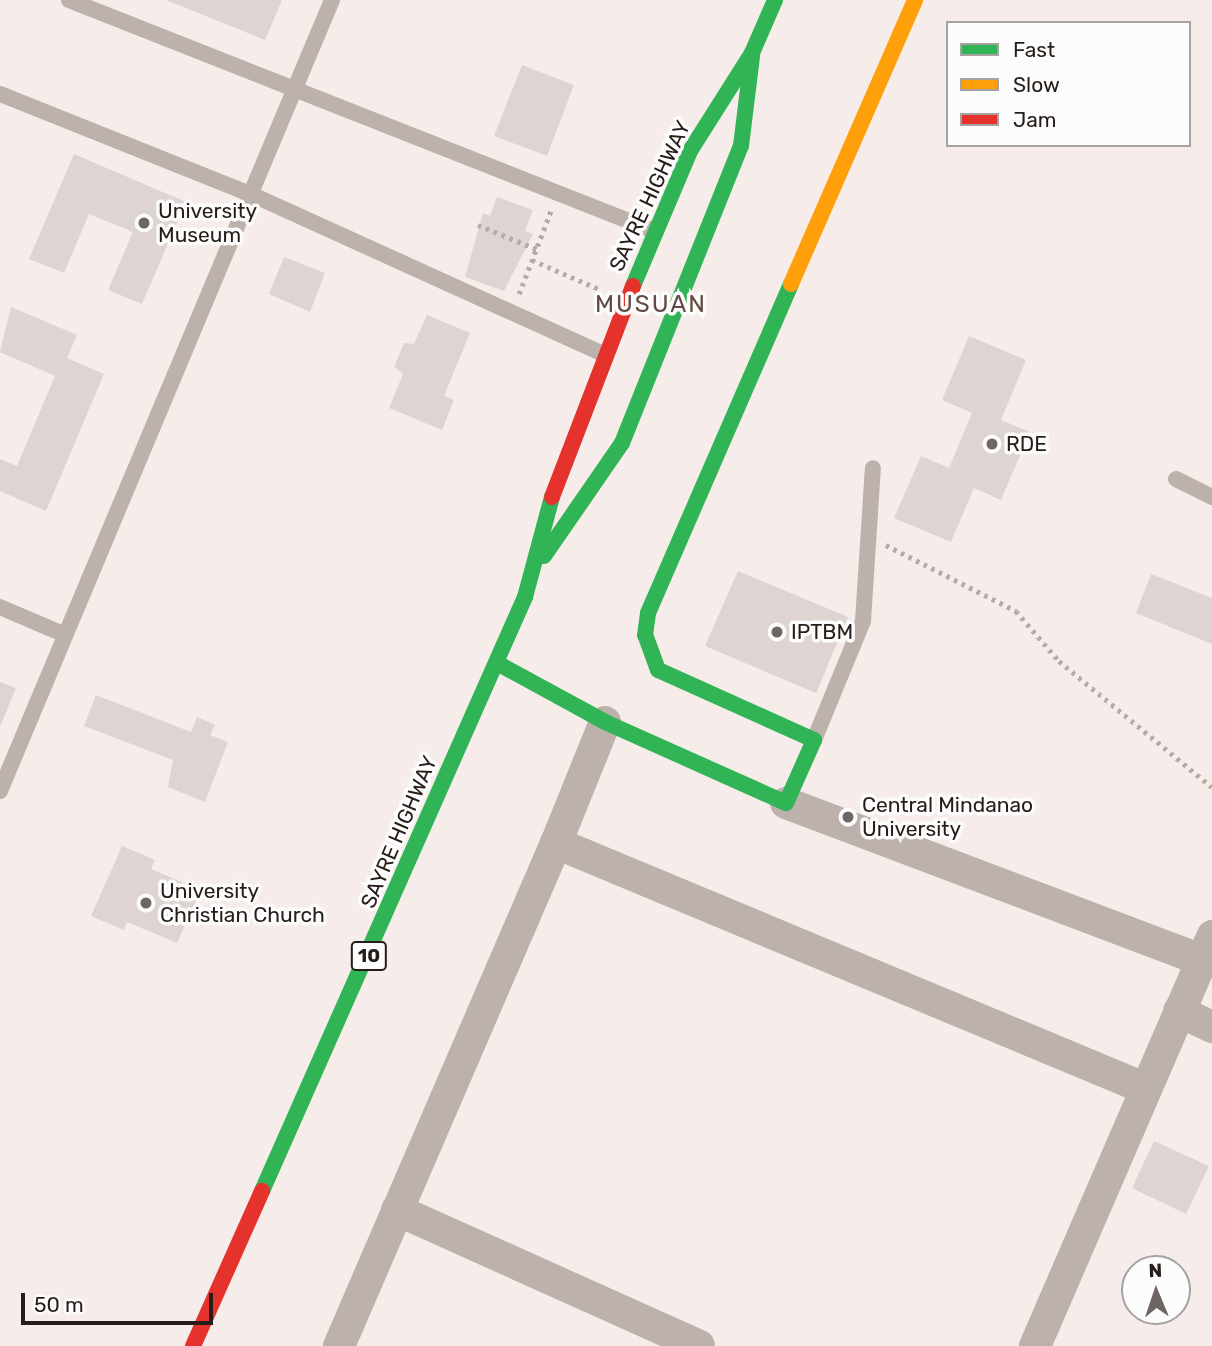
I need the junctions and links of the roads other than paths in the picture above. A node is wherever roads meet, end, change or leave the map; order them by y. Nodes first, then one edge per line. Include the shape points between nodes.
1 (69, 0) edge
2 (332, 0) edge
3 (775, 0) edge
4 (915, 0) edge
5 (752, 53) junction
6 (296, 89) junction
7 (0, 94) edge
8 (255, 196) junction
9 (654, 231) junction
10 (604, 354) junction
11 (592, 387) junction
12 (638, 406) junction
13 (873, 468) dead end
14 (1176, 479) dead end
15 (1212, 497) edge
16 (538, 564) junction
17 (0, 607) edge
18 (63, 634) junction
19 (497, 663) junction
20 (605, 722) junction
21 (814, 740) junction
22 (0, 791) edge
23 (786, 803) junction
24 (556, 843) junction
25 (1207, 948) edge
26 (1179, 1011) junction
27 (1212, 1027) edge
28 (1144, 1088) junction
29 (397, 1210) junction
30 (692, 1344) edge
31 (193, 1346) edge
32 (339, 1346) edge
33 (1035, 1346) edge

1 - 6 lane
2 - 6 lane
3 - 5 main road, SAYRE HIGHWAY / 10
4 - 21 main road via 648,613 645,635 658,670
5 - 9 main road, SAYRE HIGHWAY / 10 via 690,151
5 - 12 main road, SAYRE HIGHWAY / 10 via 741,146
6 - 8 lane
6 - 9 lane via 557,197
7 - 8 lane
8 - 10 lane
8 - 18 lane
9 - 10 main road, SAYRE HIGHWAY / 10
10 - 11 main road, SAYRE HIGHWAY / 10
11 - 12 main road via 608,409
11 - 16 main road, SAYRE HIGHWAY / 10 via 556,484
12 - 16 main road, SAYRE HIGHWAY / 10 via 615,455
13 - 21 lane via 863,621
14 - 15 lane
16 - 19 main road, SAYRE HIGHWAY / 10
17 - 18 lane
18 - 22 lane
19 - 20 main road
19 - 31 main road, SAYRE HIGHWAY / 10
20 - 23 main road
20 - 24 street
21 - 23 main road
23 - 25 street
24 - 28 street
24 - 29 street
25 - 26 street
26 - 27 street
26 - 28 street
28 - 33 street
29 - 30 street
29 - 32 street

